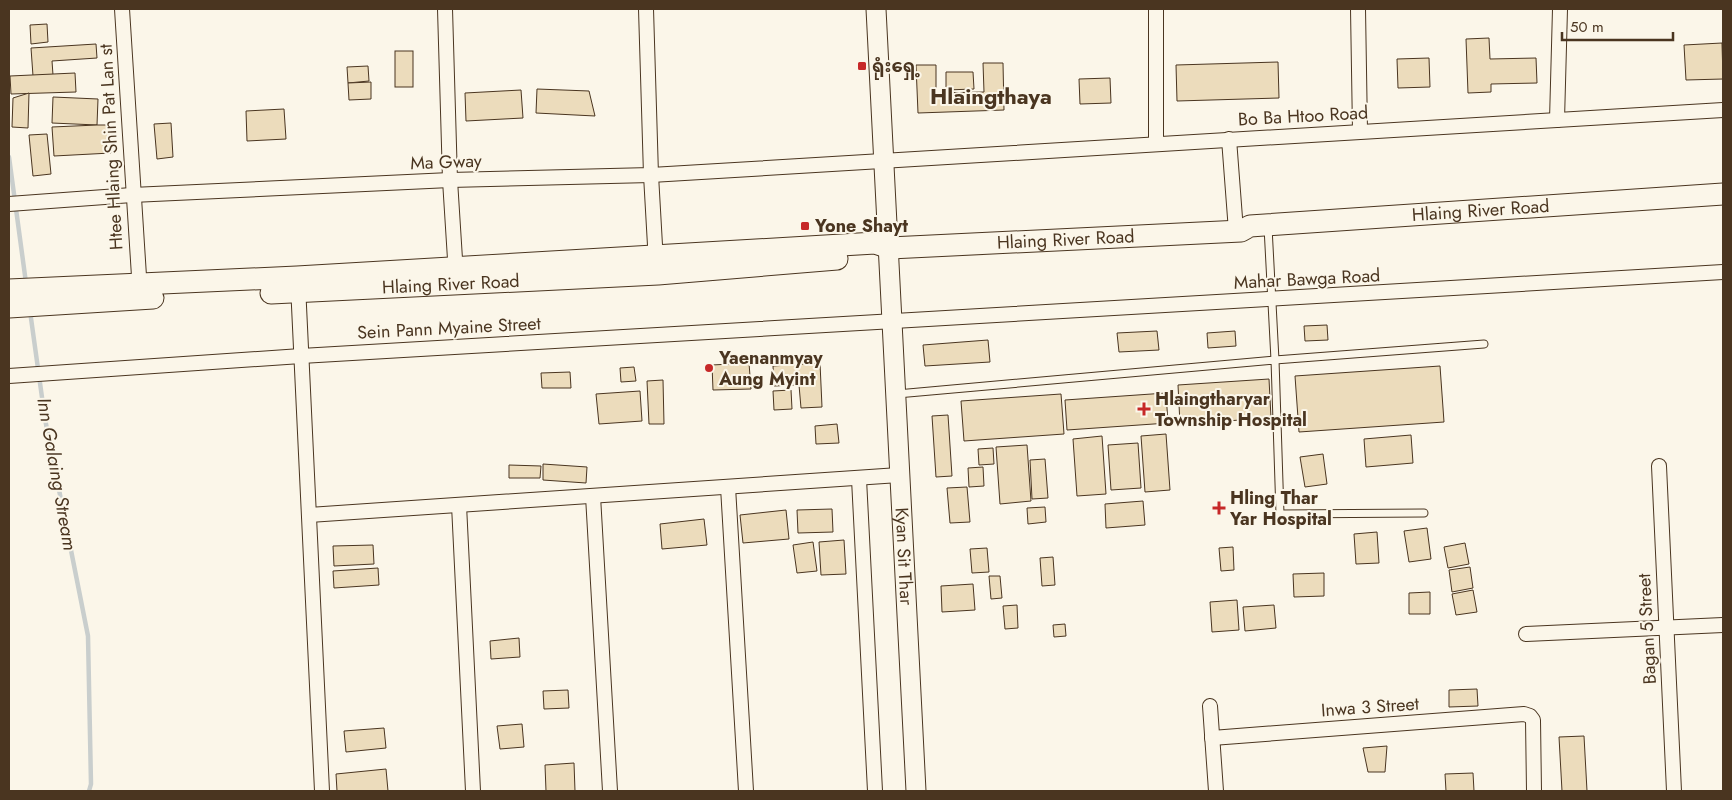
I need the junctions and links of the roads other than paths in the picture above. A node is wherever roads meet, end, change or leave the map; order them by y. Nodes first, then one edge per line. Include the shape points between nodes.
1 (122, 9) edge
2 (445, 9) edge
3 (646, 9) edge
4 (876, 9) edge
5 (1156, 9) edge
6 (1358, 9) edge
7 (1560, 9) edge
8 (1723, 110) edge
9 (1557, 120) junction
10 (1360, 131) junction
11 (1229, 139) junction
12 (1156, 143) junction
13 (884, 160) junction
14 (651, 175) junction
15 (450, 180) junction
16 (1723, 194) edge
17 (132, 195) junction
18 (9, 204) edge
19 (1723, 206) edge
20 (1268, 230) junction
21 (1238, 231) junction
22 (890, 248) junction
23 (656, 264) junction
24 (1723, 272) edge
25 (456, 277) junction
26 (298, 284) junction
27 (140, 291) junction
28 (22, 298) edge
29 (1272, 300) junction
30 (892, 320) junction
31 (1484, 344) dead end
32 (301, 356) junction
33 (1275, 360) junction
34 (9, 376) edge
35 (896, 394) junction
36 (1659, 466) dead end
37 (899, 476) junction
38 (859, 479) junction
39 (728, 487) junction
40 (593, 496) junction
41 (459, 505) junction
42 (1424, 513) dead end
43 (309, 515) junction
44 (1723, 625) edge
45 (1665, 627) junction
46 (1526, 634) dead end
47 (1210, 706) dead end
48 (1212, 738) junction
49 (322, 791) edge
50 (473, 791) edge
51 (610, 791) edge
52 (746, 791) edge
53 (875, 791) edge
54 (916, 791) edge
55 (1216, 791) edge
56 (1534, 791) edge
57 (1674, 791) edge

1 - 17 street, Htee Hlaing Shin Pat Lan st
2 - 15 street
3 - 14 street
4 - 13 main road, Kyan Sit Thar
5 - 12 street
6 - 10 street
7 - 9 street
8 - 9 street, Bo Ba Htoo Road
9 - 10 street, Bo Ba Htoo Road
10 - 11 street, Bo Ba Htoo Road
11 - 12 street, Bo Ba Htoo Road
11 - 21 street
12 - 13 street, Bo Ba Htoo Road
13 - 14 street, Ma Gway
13 - 22 main road, Kyan Sit Thar
14 - 15 street, Ma Gway
14 - 23 street
15 - 17 street, Ma Gway
15 - 25 street
16 - 20 main road, Hlaing River Road
17 - 18 street, Ma Gway
17 - 27 street, Htee Hlaing Shin Pat Lan st
19 - 20 main road, Hlaing River Road
20 - 21 main road, Hlaing River Road via 1250,237
20 - 29 lane
21 - 22 main road, Hlaing River Road
22 - 23 main road, Hlaing River Road via 874,243
22 - 30 main road, Kyan Sit Thar
23 - 25 main road, Hlaing River Road
24 - 29 street, Mahar Bawga Road
25 - 26 main road, Hlaing River Road
26 - 27 main road, Hlaing River Road
26 - 32 street
27 - 28 main road, Hlaing River Road
29 - 30 street, Mahar Bawga Road
29 - 33 lane
30 - 32 street, Sein Pann Myaine Street
30 - 35 main road, Kyan Sit Thar
31 - 33 lane
32 - 34 street, Sein Pann Myaine Street
32 - 43 street
33 - 35 lane
33 - 42 lane via 1280,514
35 - 37 main road, Kyan Sit Thar
36 - 45 street, Bagan 5 Street
37 - 38 street
37 - 54 main road, Kyan Sit Thar
38 - 39 street
38 - 53 street
39 - 40 street
39 - 52 street
40 - 41 street
40 - 51 street
41 - 43 street
41 - 50 street
43 - 49 street
44 - 45 street
45 - 46 street
45 - 57 street, Bagan 5 Street
47 - 48 street
48 - 55 street
48 - 56 street, Inwa 3 Street via 1524,714 1532,720

